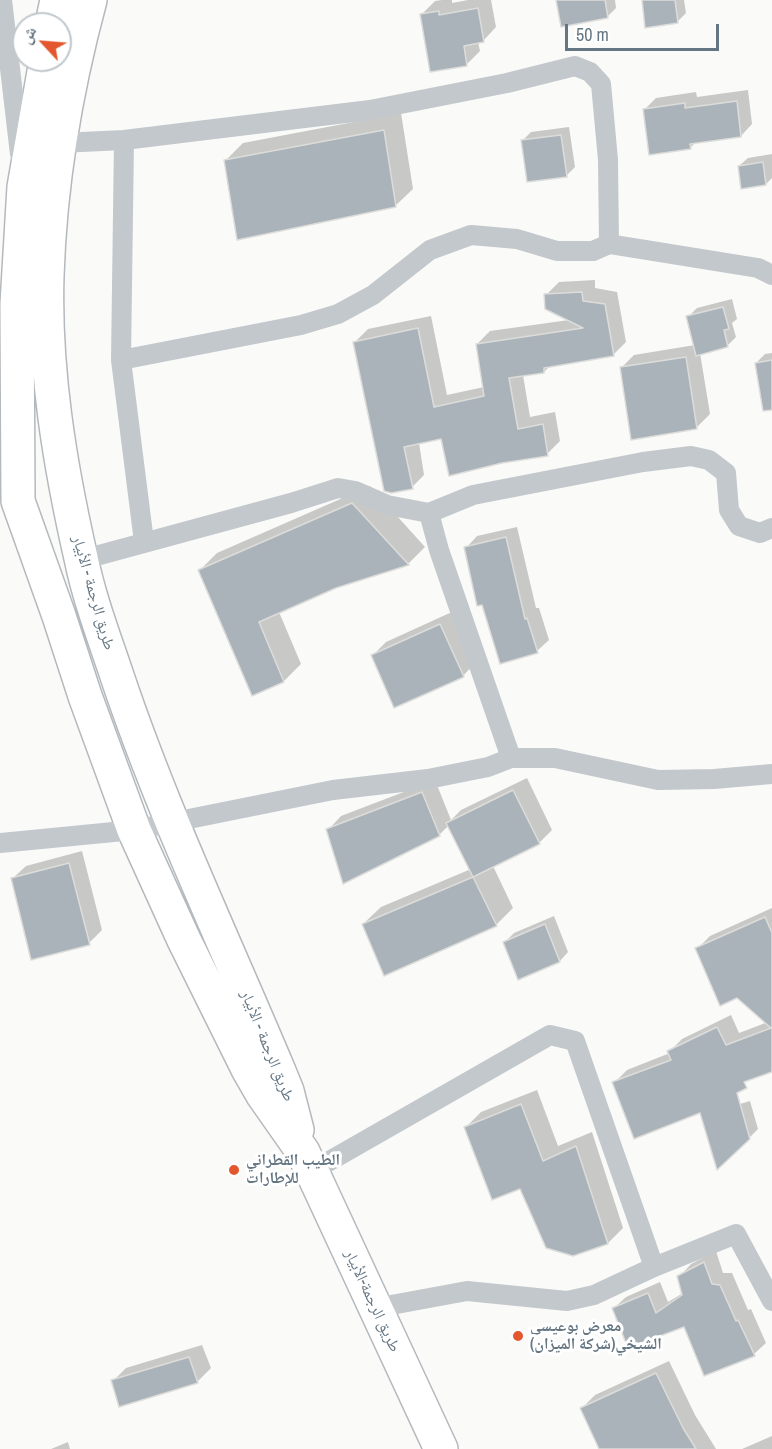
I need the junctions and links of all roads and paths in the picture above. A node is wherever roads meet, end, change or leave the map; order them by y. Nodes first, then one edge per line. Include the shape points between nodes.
1 (2, 0) edge
2 (90, 0) edge
3 (44, 72) edge
4 (124, 141) junction
5 (60, 143) junction
6 (24, 187) junction
7 (11, 242) edge
8 (609, 244) junction
9 (772, 275) edge
10 (122, 360) junction
11 (9, 504) edge
12 (429, 513) junction
13 (772, 528) edge
14 (144, 542) junction
15 (81, 560) junction
16 (511, 758) junction
17 (772, 774) edge
18 (171, 822) junction
19 (134, 830) junction
20 (0, 843) edge
21 (307, 1161) junction
22 (654, 1267) junction
23 (772, 1301) edge
24 (375, 1308) junction
25 (441, 1449) edge

1 - 6 street
2 - 5 highway, طريق الرجمة - الأبيار
3 - 6 highway, طريق الرجمة - الأبيار
4 - 5 street
4 - 8 street via 370,110 575,66 590,72 601,84 608,160
4 - 10 street
5 - 15 highway, طريق الرجمة - الأبيار via 50,223 48,333 56,422
6 - 7 highway, طريق الرجمة - الأبيار
7 - 11 highway, طريق الرجمة - الأبيار via 16,304
8 - 9 street via 758,268
8 - 10 street via 593,250 557,251 517,239 471,235 430,250 373,295 338,314 302,325
10 - 14 street
11 - 19 highway, طريق الرجمة - الأبيار via 59,616
12 - 13 street via 473,495 691,456 709,460 726,473 729,510 739,526 760,534
12 - 14 street via 387,505 338,488
12 - 16 street
14 - 15 street
15 - 18 highway, طريق الرجمة - الأبيار via 134,726
16 - 17 street via 555,758 658,780
16 - 18 street via 488,767 428,779 333,790
18 - 19 street
18 - 21 highway, طريق الرجمة - الأبيار via 287,1091
19 - 20 street
19 - 21 highway, طريق الرجمة - الأبيار via 248,1069
21 - 22 street via 550,1035 574,1041
21 - 24 highway, طريق الرجمة-الأبيار
22 - 23 street via 736,1234
22 - 24 street via 594,1294 567,1301 467,1291
24 - 25 highway, طريق الرجمة-الأبيار

